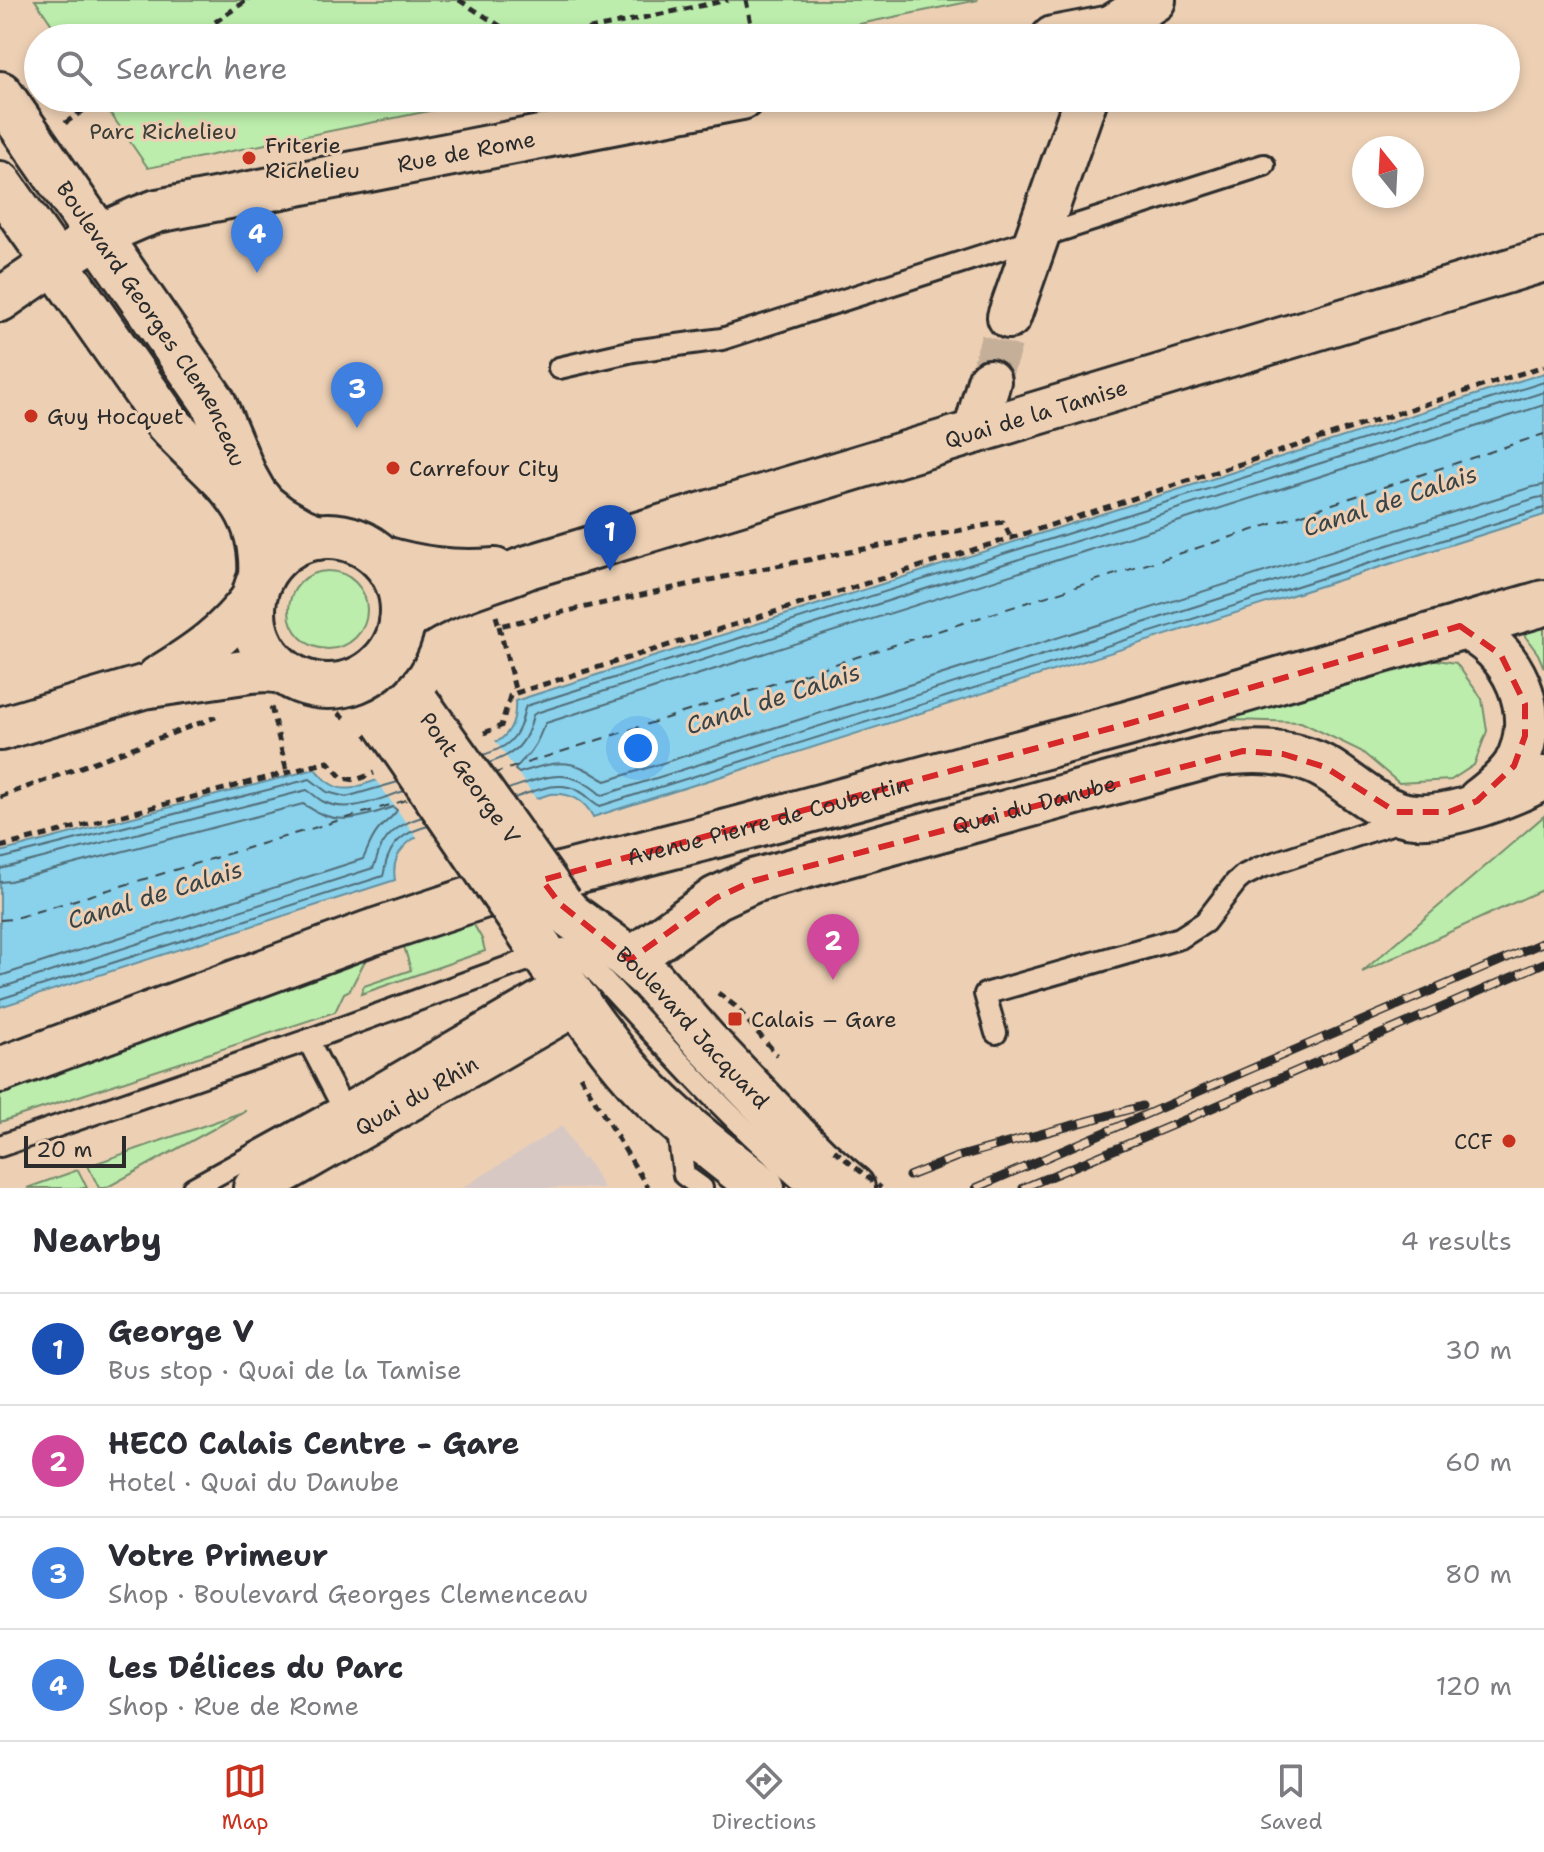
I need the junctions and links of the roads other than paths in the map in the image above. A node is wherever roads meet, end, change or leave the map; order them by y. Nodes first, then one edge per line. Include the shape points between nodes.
1 (1154, 0) edge
2 (1113, 22) edge
3 (0, 94) edge
4 (670, 112) edge
5 (1081, 112) edge
6 (1264, 165) dead end
7 (0, 184) edge
8 (99, 235) junction
9 (1038, 236) junction
10 (1544, 260) edge
11 (54, 263) junction
12 (0, 300) edge
13 (1009, 317) tunnel mouth
14 (559, 368) dead end
15 (989, 381) tunnel mouth
16 (975, 432) junction
17 (317, 537) junction
18 (380, 557) junction
19 (528, 567) junction
20 (258, 587) junction
21 (1544, 603) edge
22 (1460, 626) junction
23 (398, 633) junction
24 (276, 684) junction
25 (344, 684) junction
26 (143, 687) junction
27 (401, 712) junction
28 (0, 729) edge
29 (1544, 778) edge
30 (1431, 814) junction
31 (571, 956) junction
32 (996, 1033) dead end
33 (308, 1040) junction
34 (0, 1070) edge
35 (342, 1106) junction
36 (675, 1118) junction
37 (0, 1146) edge
38 (805, 1177) edge
39 (193, 1188) edge
40 (255, 1188) edge
41 (702, 1188) edge

1 - 2 street
3 - 8 street, Boulevard Georges Clemenceau
4 - 8 street, Rue de Rome via 157,211
5 - 9 street
6 - 9 lane
7 - 11 street, Boulevard Georges Clemenceau
8 - 11 street, Rue de Rome
8 - 17 street, Boulevard Georges Clemenceau via 213,402 254,494 278,517
9 - 13 street
9 - 14 lane via 722,339
10 - 16 street, Quai de la Tamise
11 - 12 street, Rue de Rome
11 - 20 street, Boulevard Georges Clemenceau via 167,422 242,501 254,523 261,558
15 - 16 street
16 - 19 street, Quai de la Tamise
17 - 18 street via 351,540
17 - 20 street via 281,552
18 - 19 street, Quai de la Tamise via 453,572
18 - 23 street via 400,591
19 - 23 street, Quai de la Tamise via 415,612
20 - 24 street via 254,623 272,661
20 - 26 street via 234,623 210,645
21 - 22 street, Avenue Pierre de Coubertin
22 - 30 street via 1487,641 1511,667 1527,720 1521,752 1506,777 1477,801
22 - 34 street, Avenue Pierre de Coubertin via 1127,724 494,892
23 - 25 street via 375,669
23 - 27 street, Pont George V
24 - 25 street
24 - 26 street via 266,670
25 - 27 street, Pont George V
26 - 28 street
27 - 31 street, Pont George V, bridge
29 - 30 street via 1478,806
30 - 31 street, Quai du Danube via 1396,812 1325,767 1302,759 1243,751 1215,755 753,881
30 - 32 lane via 1259,868 1243,876 1205,922 1180,938 985,994
31 - 33 lane
31 - 35 lane
31 - 36 street via 637,1080
31 - 38 street, Boulevard Jacquard via 652,980 764,1105
31 - 40 street, Quai du Rhin
33 - 35 lane
33 - 37 lane
35 - 39 lane
36 - 38 street
36 - 41 lane via 684,1175

